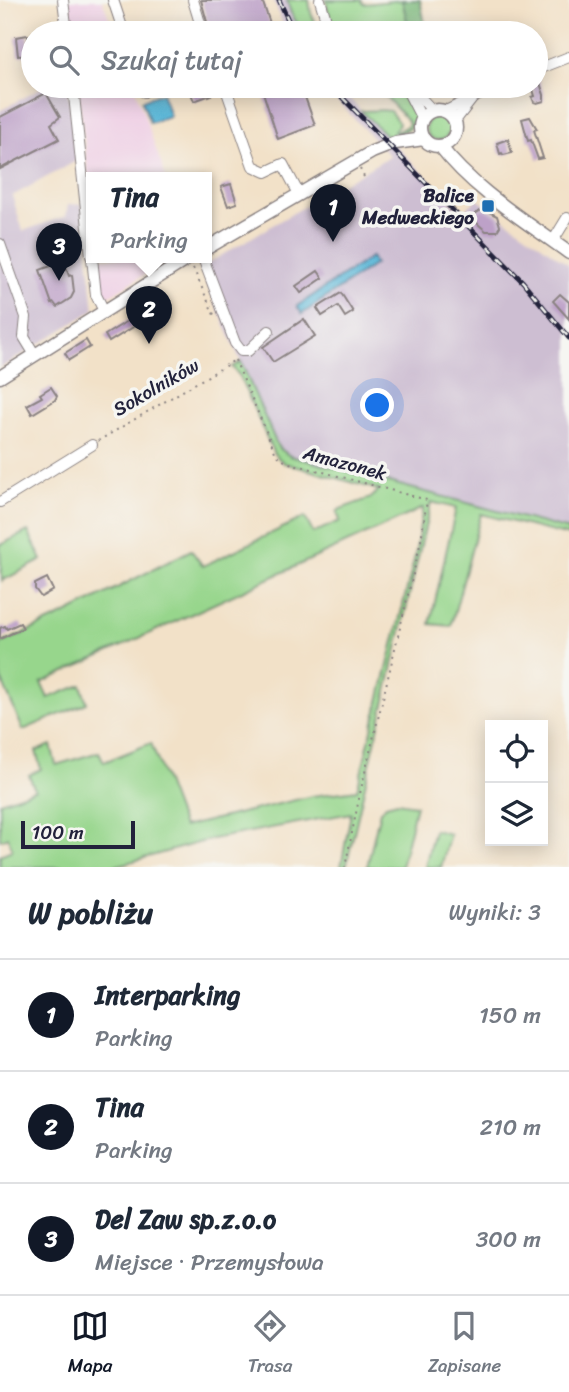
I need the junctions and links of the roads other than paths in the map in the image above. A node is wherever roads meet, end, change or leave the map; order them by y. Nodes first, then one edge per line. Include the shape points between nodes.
1 (63, 0) edge
2 (113, 0) edge
3 (192, 0) edge
4 (320, 0) edge
5 (66, 21) edge
6 (120, 21) edge
7 (199, 21) edge
8 (326, 21) edge
9 (569, 57) edge
10 (548, 65) edge
11 (74, 98) edge
12 (229, 98) edge
13 (420, 98) edge
14 (472, 98) edge
15 (433, 121) junction
16 (445, 143) junction
17 (299, 194) junction
18 (86, 210) edge
19 (567, 219) dead end
20 (553, 241) junction
21 (0, 244) edge
22 (212, 245) edge
23 (569, 253) edge
24 (92, 263) edge
25 (181, 263) edge
26 (206, 263) edge
27 (104, 311) junction
28 (269, 331) dead end
29 (35, 355) junction
30 (0, 377) edge
31 (92, 445) road end
32 (0, 502) edge

1 - 5 street
2 - 6 street
3 - 7 street
4 - 8 street
9 - 10 street
11 - 18 street
12 - 17 street via 253,166 266,172 283,164
13 - 15 street
14 - 15 street
15 - 16 main road via 429,143
15 - 16 main road via 456,131
15 - 17 main road
16 - 20 main road via 477,186
17 - 22 main road
19 - 20 street
20 - 23 main road
21 - 29 street via 26,317 24,337
24 - 27 street via 95,290
25 - 27 main road
26 - 28 street via 241,351 248,351
27 - 29 main road
29 - 30 main road
31 - 32 street

